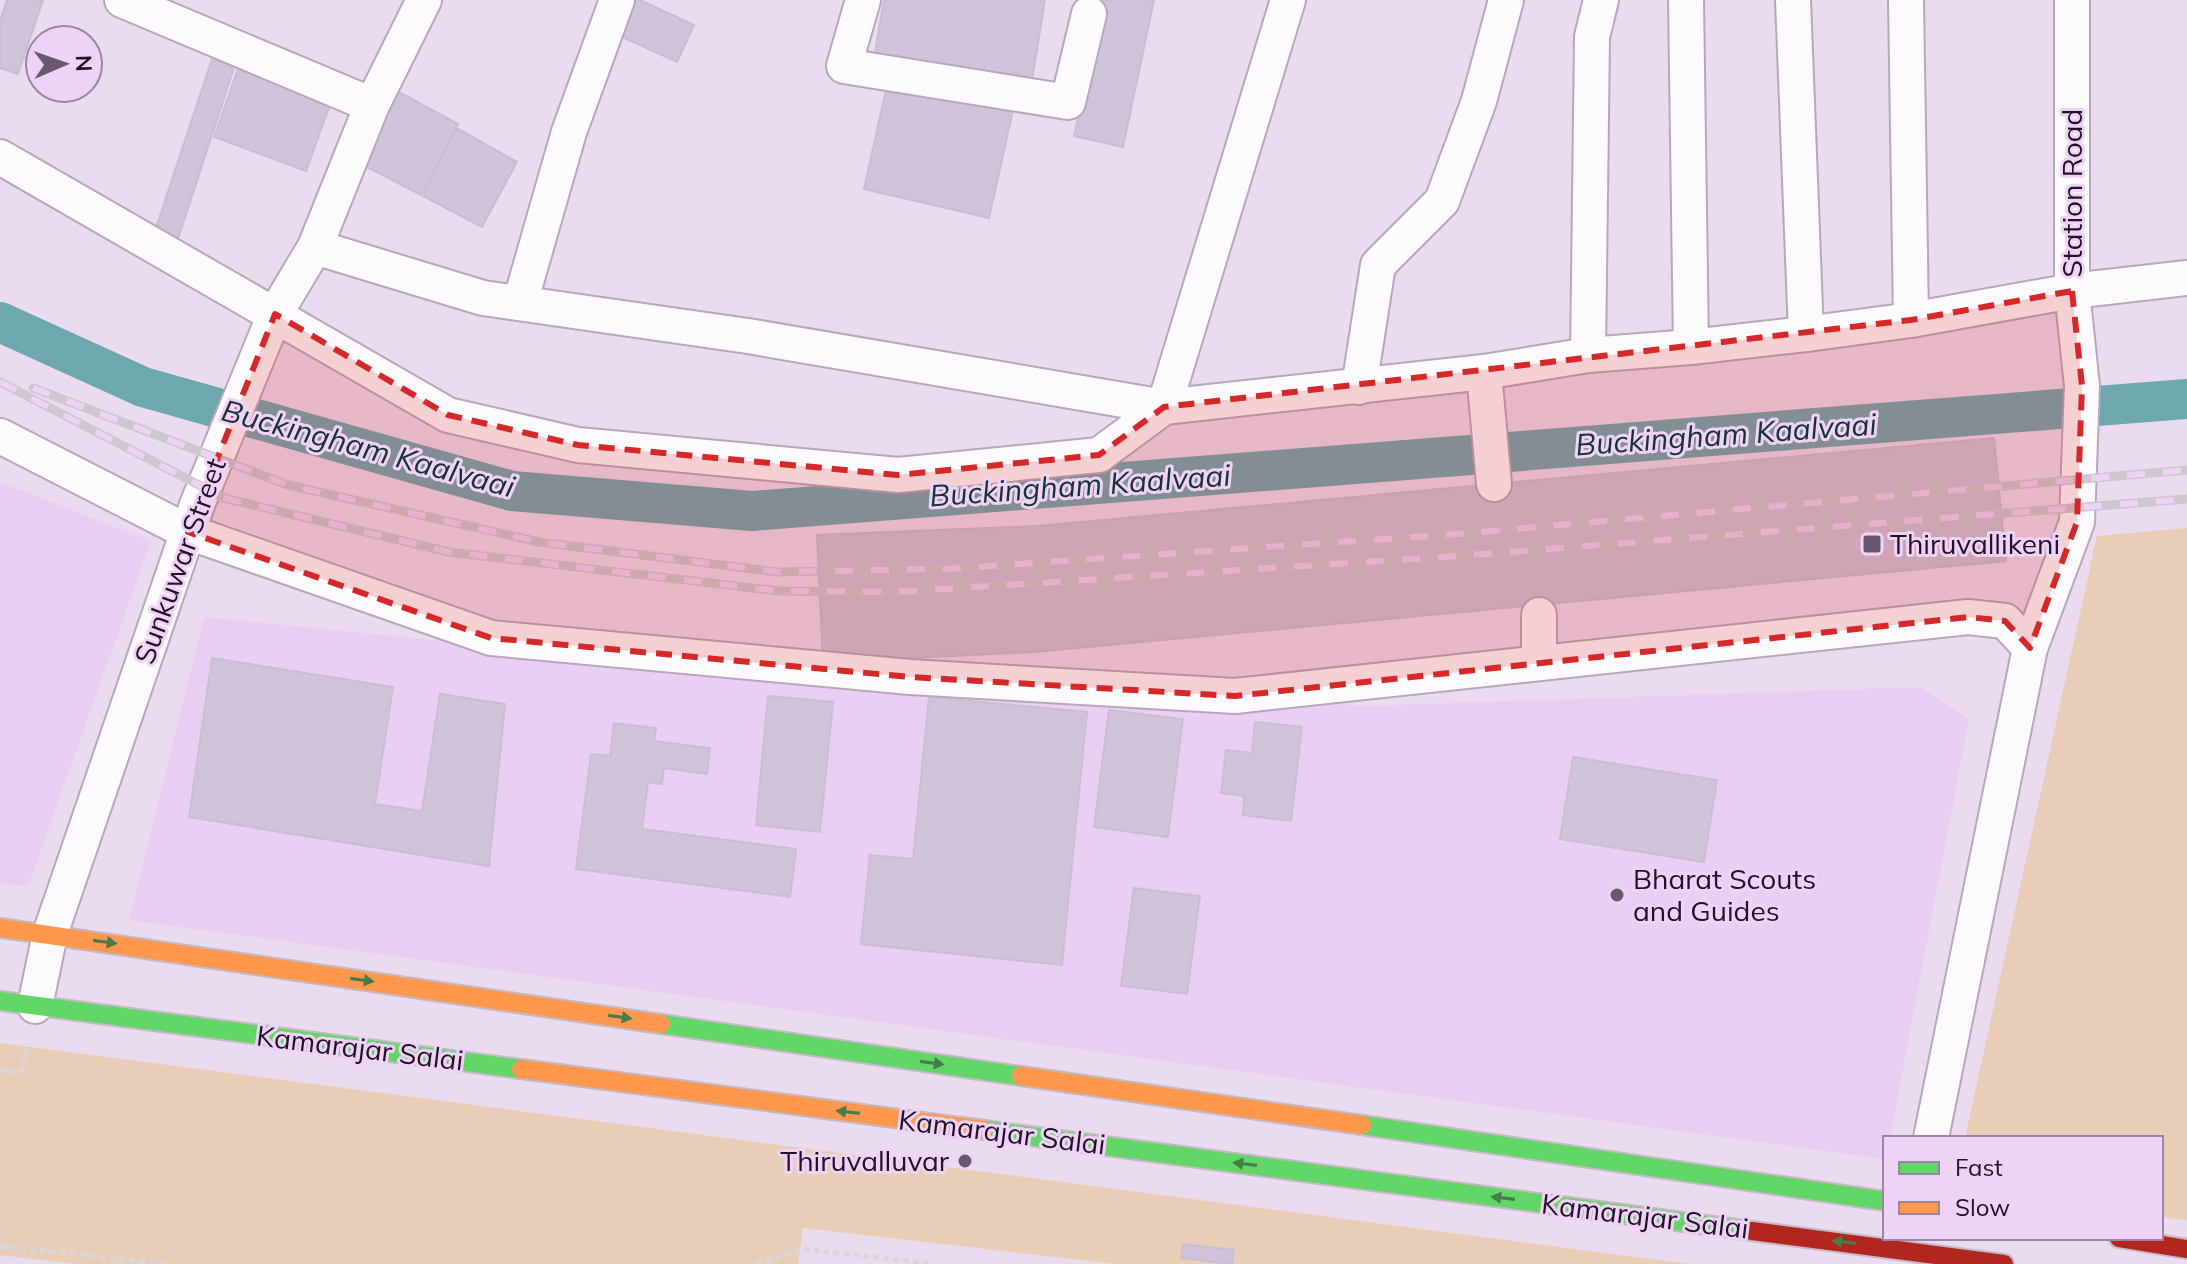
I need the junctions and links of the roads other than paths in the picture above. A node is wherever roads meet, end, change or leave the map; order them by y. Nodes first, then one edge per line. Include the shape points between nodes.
1 (122, 0) edge
2 (424, 0) edge
3 (617, 0) edge
4 (863, 0) edge
5 (1288, 0) edge
6 (1506, 0) edge
7 (1601, 0) edge
8 (1686, 0) edge
9 (1793, 0) edge
10 (1906, 0) edge
11 (2072, 0) edge
12 (1089, 14) dead end
13 (372, 105) junction
14 (0, 157) edge
15 (315, 247) junction
16 (2187, 278) edge
17 (2072, 291) junction
18 (520, 303) junction
19 (275, 314) junction
20 (1911, 320) junction
21 (1806, 334) junction
22 (1691, 347) junction
23 (1588, 355) junction
24 (1484, 372) junction
25 (1359, 387) junction
26 (1164, 407) junction
27 (0, 436) edge
28 (1494, 484) dead end
29 (192, 518) junction
30 (1539, 615) dead end
31 (2030, 648) junction
32 (1539, 663) junction
33 (0, 928) edge
34 (50, 934) junction
35 (0, 1001) edge
36 (35, 1006) junction
37 (1931, 1136) edge
38 (1883, 1201) edge
39 (2131, 1240) edge
40 (2187, 1249) edge
41 (2004, 1264) edge

1 - 13 street
2 - 13 street, Sunkuwar Street
3 - 18 street via 569,132
4 - 12 street via 844,66 1068,102
5 - 26 street
6 - 25 street via 1479,101 1442,201 1378,265
7 - 23 street via 1592,37
8 - 22 street
9 - 21 street
10 - 20 street
11 - 17 street, Station Road
13 - 15 street, Sunkuwar Street
14 - 19 street
15 - 18 street via 483,298
15 - 19 street, Sunkuwar Street
16 - 17 street
17 - 20 street
17 - 31 street, Station Road via 2082,386 2077,522
18 - 26 street
19 - 26 street via 448,415 593,447 898,475 1099,455
19 - 29 street, Sunkuwar Street
20 - 21 street
21 - 22 street
22 - 23 street
23 - 24 street
24 - 25 street
24 - 28 street
25 - 26 street
27 - 29 street
29 - 32 street via 491,638 910,677 1235,696
29 - 34 street, Sunkuwar Street
30 - 32 street
31 - 32 street via 2005,621 1968,617
31 - 37 street, Station Road
33 - 34 main road, Kamarajar Salai
34 - 36 street, Sunkuwar Street
34 -> 38 main road, Kamarajar Salai
35 - 36 main road, Kamarajar Salai
41 -> 36 main road, Kamarajar Salai
39 - 40 main road

